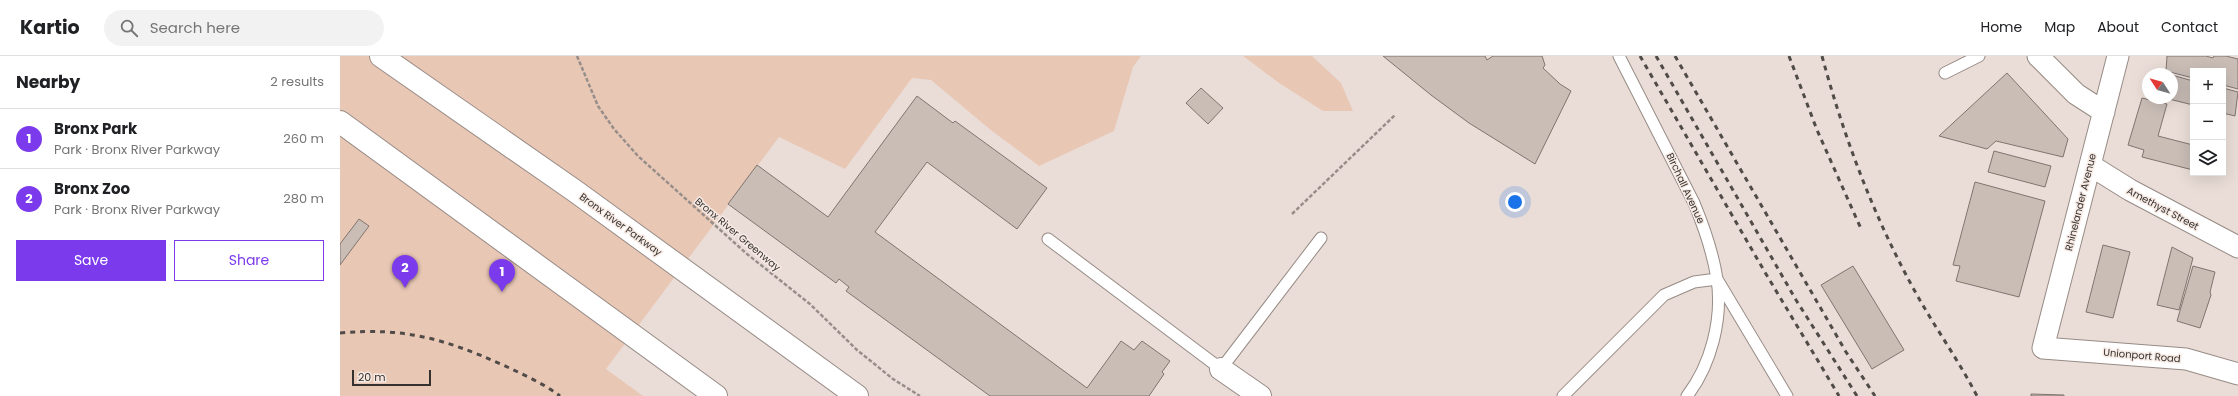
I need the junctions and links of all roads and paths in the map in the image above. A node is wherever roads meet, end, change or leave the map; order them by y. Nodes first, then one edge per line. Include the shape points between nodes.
1 (381, 56) edge
2 (577, 56) edge
3 (1619, 56) edge
4 (1979, 56) edge
5 (2038, 56) edge
6 (2118, 56) edge
7 (1945, 73) dead end
8 (2104, 112) junction
9 (1395, 115) dead end
10 (340, 122) edge
11 (2090, 165) junction
12 (1292, 214) dead end
13 (1320, 238) dead end
14 (1048, 239) dead end
15 (2238, 247) edge
16 (1717, 279) junction
17 (2043, 348) joint
18 (1221, 369) junction
19 (2238, 374) edge
20 (1692, 393) edge
21 (716, 396) edge
22 (857, 396) edge
23 (920, 396) edge
24 (1260, 396) edge
25 (1563, 396) edge
26 (1787, 396) edge

1 - 22 highway, Bronx River Parkway via 576,191
2 - 23 path, Bronx River Greenway via 598,106 638,156 746,254 810,304 857,350 893,379
3 - 16 lane, Birchall Avenue via 1694,203 1704,227
4 - 7 lane
5 - 8 street via 2076,94
6 - 8 street, Rhinelander Avenue
8 - 11 street, Rhinelander Avenue
9 - 12 path
10 - 21 highway
11 - 15 street, Amethyst Street via 2130,190
11 - 17 street, Rhinelander Avenue
13 - 18 lane
14 - 18 lane
16 - 20 lane, Birchall Avenue via 1719,297 1712,347
16 - 25 lane via 1694,282 1664,295
16 - 26 lane
17 - 19 street, Unionport Road via 2186,359
18 - 24 highway

